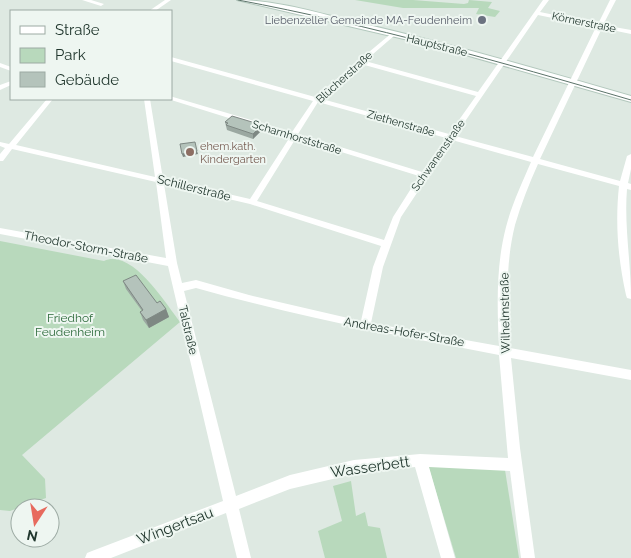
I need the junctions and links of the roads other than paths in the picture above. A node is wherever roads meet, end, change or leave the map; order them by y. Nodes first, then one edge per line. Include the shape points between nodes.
1 (85, 0) edge
2 (168, 0) edge
3 (241, 0) edge
4 (546, 0) edge
5 (613, 0) edge
6 (101, 4) dead end
7 (153, 10) edge
8 (537, 12) junction
9 (600, 25) junction
10 (631, 32) edge
11 (393, 34) junction
12 (172, 59) edge
13 (360, 62) junction
14 (503, 62) junction
15 (571, 82) junction
16 (480, 94) junction
17 (172, 98) edge
18 (317, 99) junction
19 (49, 100) edge
20 (147, 100) edge
21 (631, 100) edge
22 (294, 136) junction
23 (450, 137) junction
24 (0, 144) edge
25 (10, 146) junction
26 (631, 156) edge
27 (0, 159) edge
28 (535, 161) junction
29 (424, 175) junction
30 (158, 180) junction
31 (627, 186) edge
32 (252, 202) junction
33 (0, 231) edge
34 (386, 244) junction
35 (172, 263) junction
36 (630, 284) edge
37 (179, 288) junction
38 (631, 295) edge
39 (365, 326) junction
40 (505, 350) junction
41 (631, 375) edge
42 (420, 460) junction
43 (514, 465) junction
44 (230, 504) junction
45 (92, 558) edge
46 (244, 558) edge
47 (448, 558) edge
48 (528, 558) edge

1 - 6 street
2 - 7 street
3 - 11 street, Hauptstraße
4 - 8 street, Schwanenstraße
5 - 9 street, Wilhelmstraße
8 - 9 street, Körnerstraße
8 - 14 street, Schwanenstraße
9 - 10 street, Körnerstraße
9 - 15 street, Wilhelmstraße
11 - 13 street, Blücherstraße
11 - 14 street, Hauptstraße
12 - 18 street, Ziethenstraße
13 - 16 street
13 - 18 street, Blücherstraße
14 - 15 street, Hauptstraße
14 - 16 street, Schwanenstraße
15 - 21 street, Hauptstraße
15 - 28 street, Wilhelmstraße
16 - 23 street, Schwanenstraße
17 - 22 street, Scharnhorststraße
18 - 22 street, Blücherstraße
18 - 23 street, Ziethenstraße
19 - 25 street
20 - 30 street, Talstraße
22 - 29 street, Scharnhorststraße
22 - 32 street, Blücherstraße
23 - 28 street, Ziethenstraße
23 - 29 street, Schwanenstraße
24 - 25 street, Schillerstraße
25 - 27 street
25 - 30 street, Schillerstraße
26 - 31 street
28 - 31 street, Ziethenstraße
28 - 40 street, Wilhelmstraße via 518,201 508,238 503,279
29 - 34 street, Schwanenstraße via 397,217
30 - 32 street, Schillerstraße
30 - 35 street, Talstraße
31 - 36 street via 622,231
32 - 34 street, Schillerstraße
33 - 35 street, Theodor-Storm-Straße
34 - 39 street, Schwanenstraße
35 - 37 street, Talstraße
36 - 38 street
37 - 39 street, Andreas-Hofer-Straße via 196,284
37 - 44 street, Talstraße
39 - 40 street, Andreas-Hofer-Straße
40 - 41 street, Andreas-Hofer-Straße
40 - 43 street, Wilhelmstraße
42 - 43 street, Wasserbett
42 - 44 street, Wasserbett via 354,466 290,482
42 - 47 street
43 - 48 street, Wilhelmstraße
44 - 45 street, Wingertsau
44 - 46 street, Talstraße

